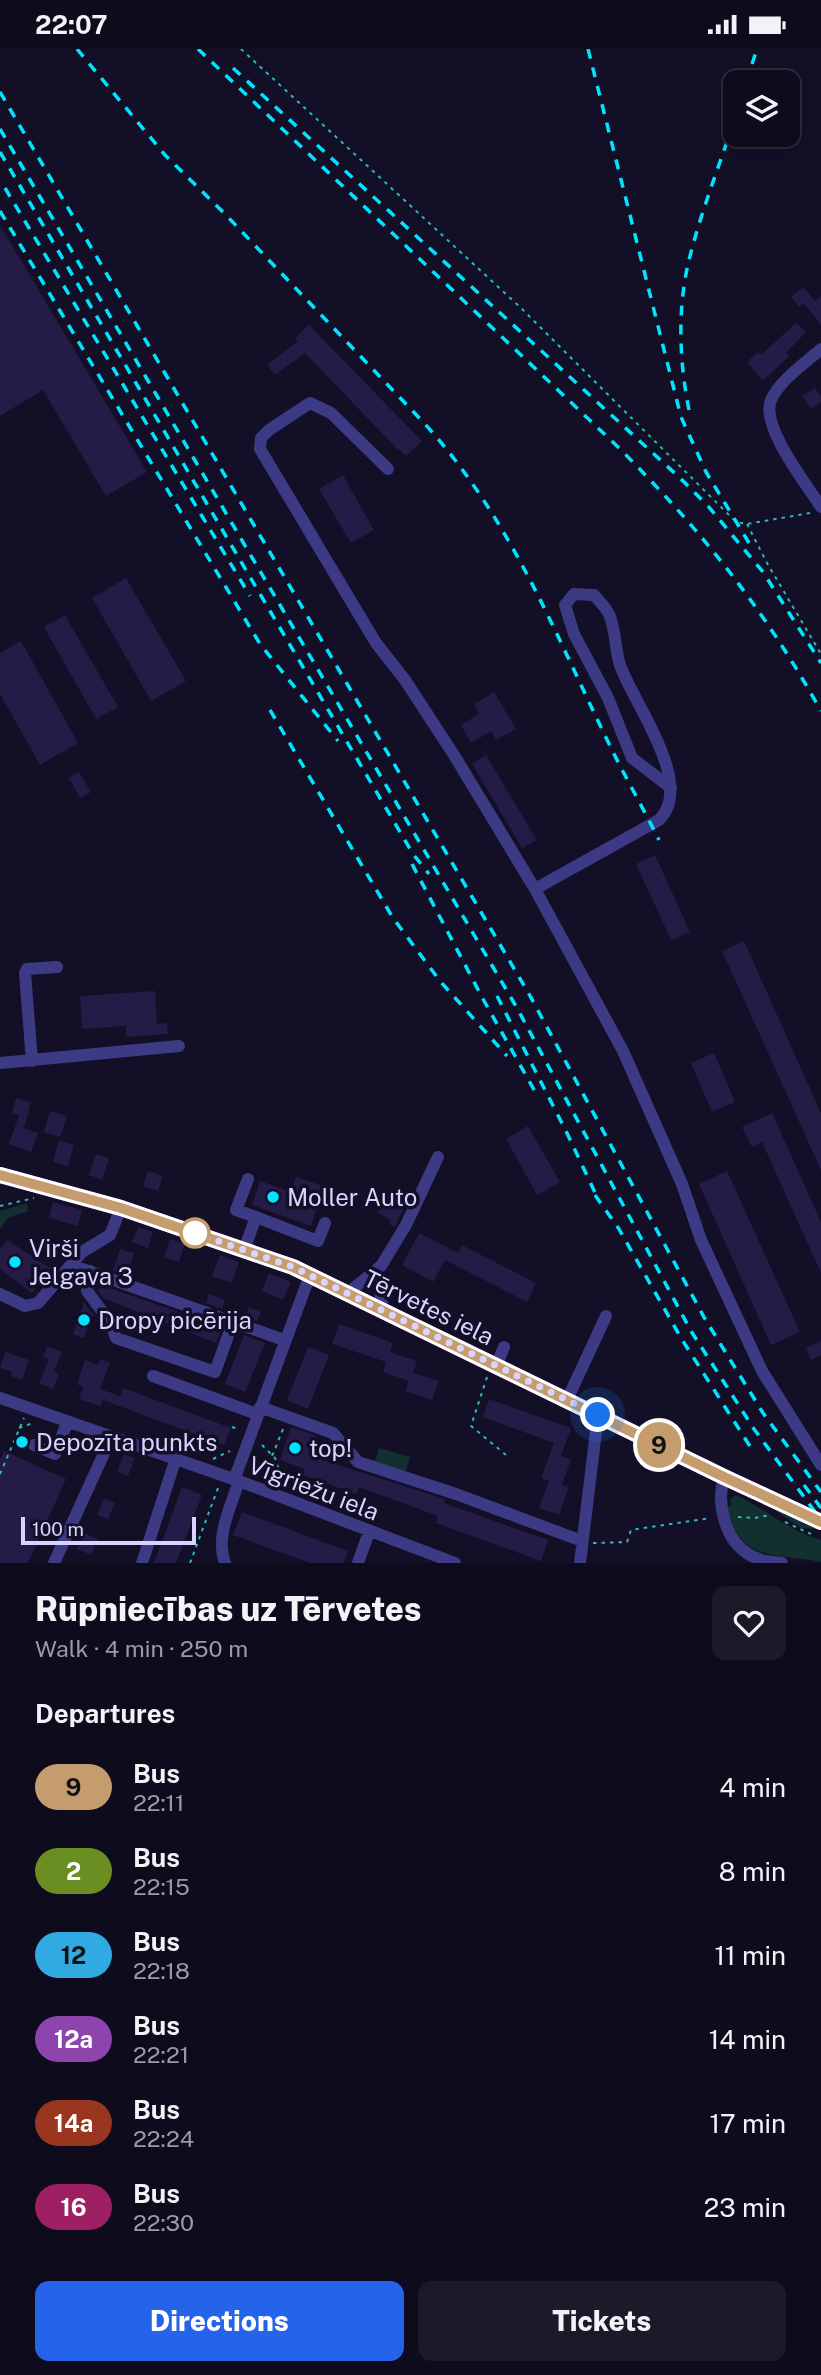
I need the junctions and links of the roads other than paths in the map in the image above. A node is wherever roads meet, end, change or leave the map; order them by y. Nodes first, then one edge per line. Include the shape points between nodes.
1 (821, 349) edge
2 (387, 469) dead end
3 (816, 510) edge
4 (628, 683) junction
5 (608, 698) junction
6 (671, 788) junction
7 (535, 889) junction
8 (57, 967) dead end
9 (179, 1046) dead end
10 (32, 1061) junction
11 (0, 1063) edge
12 (438, 1157) dead end
13 (4, 1178) edge
14 (248, 1179) dead end
15 (121, 1208) junction
16 (256, 1217) junction
17 (325, 1223) dead end
18 (244, 1250) junction
19 (71, 1265) junction
20 (90, 1271) junction
21 (377, 1271) junction
22 (310, 1275) junction
23 (348, 1293) junction
24 (0, 1294) edge
25 (383, 1310) junction
26 (606, 1316) dead end
27 (233, 1322) junction
28 (284, 1340) junction
29 (505, 1347) dead end
30 (492, 1371) junction
31 (153, 1376) dead end
32 (0, 1398) edge
33 (567, 1400) junction
34 (258, 1410) junction
35 (598, 1415) junction
36 (67, 1423) junction
37 (111, 1438) junction
38 (34, 1445) dead end
39 (817, 1447) edge
40 (175, 1461) junction
41 (821, 1465) edge
42 (724, 1477) junction
43 (232, 1479) junction
44 (821, 1522) edge
45 (369, 1532) junction
46 (582, 1541) junction
47 (54, 1563) edge
48 (142, 1563) edge
49 (225, 1563) edge
50 (358, 1563) edge
51 (455, 1563) edge
52 (580, 1563) edge
53 (782, 1563) edge

1 - 3 street via 780,387 769,407 772,425
2 - 7 street via 331,413 310,403 261,438 260,449 376,643 454,755
4 - 5 street
4 - 5 street via 619,664 610,615 594,595 574,594 565,605 574,634
4 - 6 street via 654,733
5 - 6 street via 632,758
6 - 7 street via 665,814 659,820
7 - 39 street via 623,1051 682,1184 701,1240 762,1371
8 - 10 street via 27,969 25,973
9 - 10 street
10 - 11 street
12 - 21 street via 406,1225
13 - 15 main road, Tērvetes iela
14 - 16 street via 236,1210
15 - 18 main road, Tērvetes iela
15 - 19 street via 110,1235 82,1252
16 - 17 street via 318,1241
16 - 18 street
18 - 22 main road, Tērvetes iela
19 - 20 street
19 - 24 street via 38,1303 25,1306
20 - 27 street
20 - 27 street via 87,1291 116,1338 215,1372
21 - 23 street
21 - 25 street
22 - 23 main road, Tērvetes iela
22 - 28 street
23 - 25 main road, Tērvetes iela
25 - 30 main road, Tērvetes iela
26 - 33 street
27 - 28 street
28 - 34 street
29 - 30 street
30 - 33 main road, Tērvetes iela
31 - 34 street
32 - 36 street, Vīgriežu iela
33 - 35 main road, Tērvetes iela
34 - 43 street via 251,1442
34 - 46 street via 333,1433 358,1462
35 - 42 main road, Tērvetes iela
35 - 46 street
36 - 37 street, Vīgriežu iela
36 - 38 street via 55,1454
37 - 40 street, Vīgriežu iela
37 - 47 street
39 - 41 street
40 - 43 street, Vīgriežu iela
40 - 48 street
42 - 44 main road, Tērvetes iela
42 - 53 street via 723,1517 737,1544 753,1557
43 - 45 street, Vīgriežu iela
43 - 49 street via 222,1555
45 - 50 street
45 - 51 street, Vīgriežu iela
46 - 52 street

